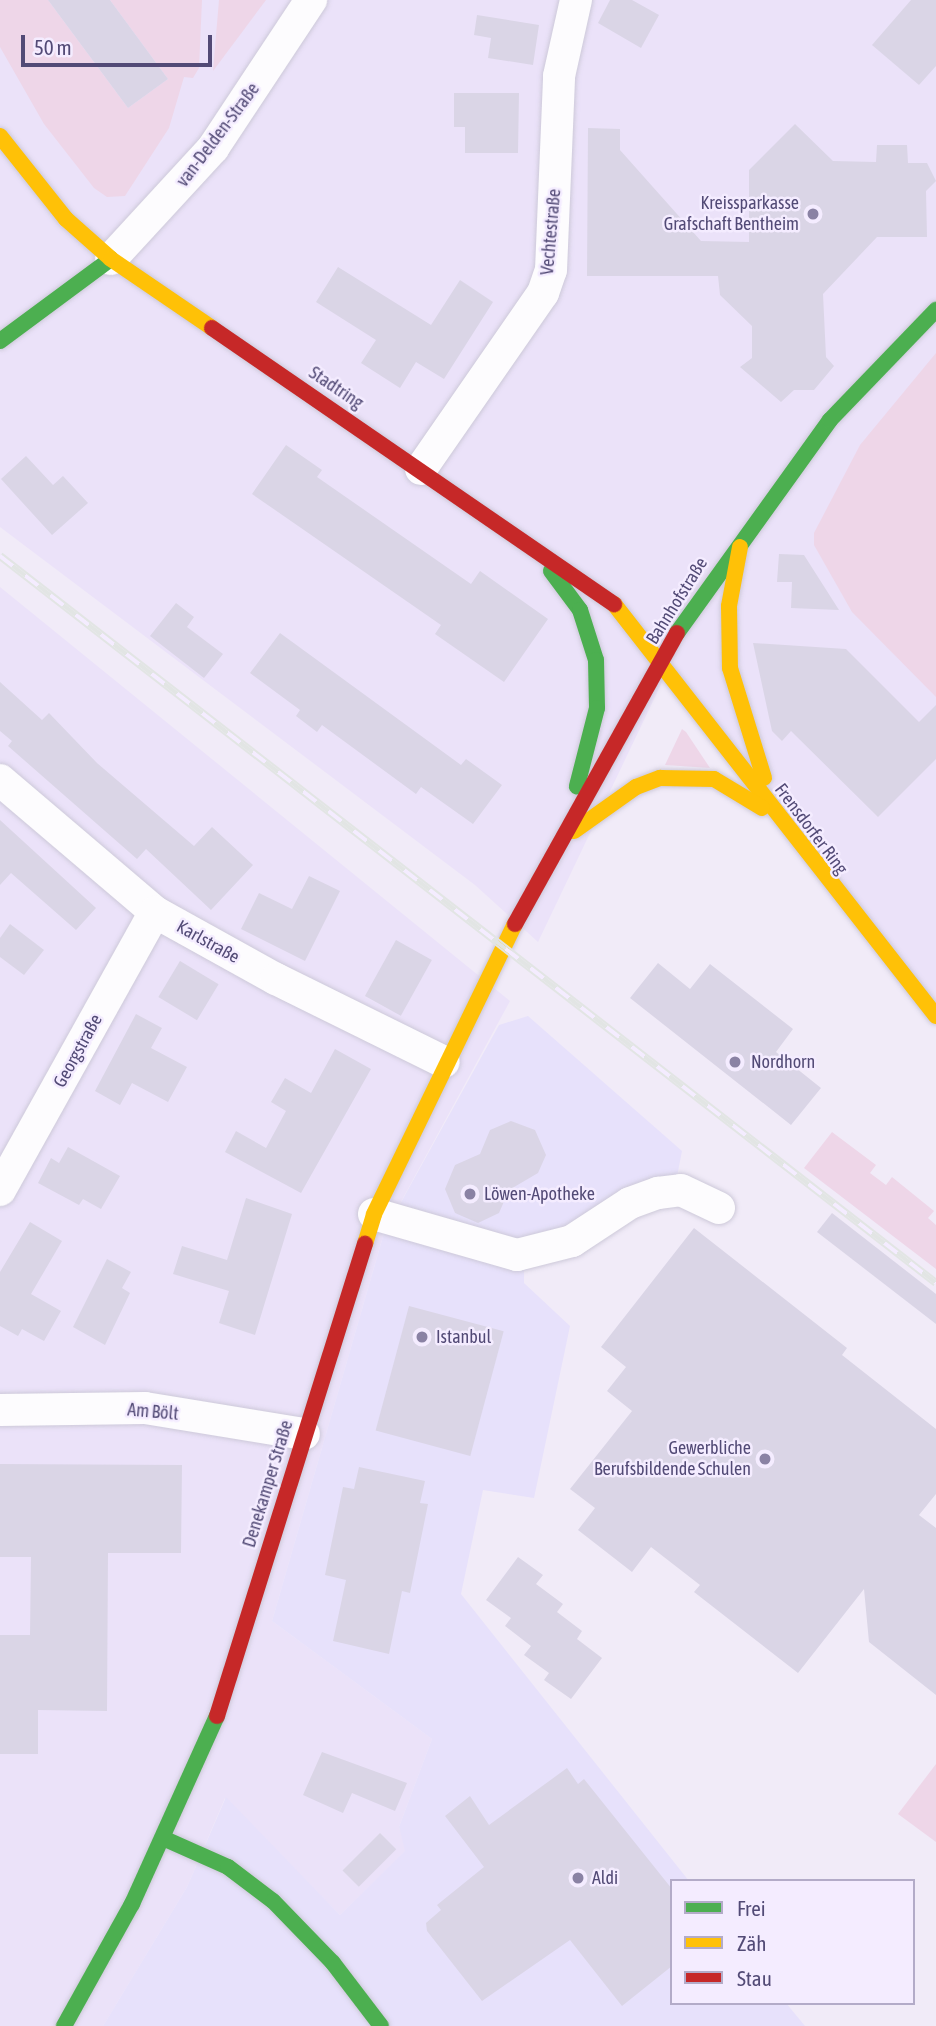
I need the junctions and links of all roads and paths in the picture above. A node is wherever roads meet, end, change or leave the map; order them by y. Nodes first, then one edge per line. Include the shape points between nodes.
1 (311, 0) edge
2 (576, 0) edge
3 (0, 136) edge
4 (111, 259) junction
5 (936, 310) edge
6 (0, 341) edge
7 (421, 469) junction
8 (741, 538) junction
9 (529, 541) junction
10 (663, 659) junction
11 (0, 780) edge
12 (777, 818) junction
13 (564, 838) junction
14 (155, 912) junction
15 (502, 949) joint
16 (936, 1016) edge
17 (444, 1062) junction
18 (0, 1190) edge
19 (719, 1208) dead end
20 (374, 1214) junction
21 (0, 1410) edge
22 (304, 1434) junction
23 (165, 1839) junction
24 (64, 2026) edge
25 (381, 2026) edge

1 - 4 street, van-Delden-Straße via 213,148
2 - 7 street, Vechtestraße via 559,76 551,271 543,293
3 - 4 street, Stadtring via 66,219
4 - 6 street
4 - 7 street, Stadtring
5 - 8 street, Bahnhofstraße via 830,420
7 - 9 street, Stadtring
8 - 10 street, Bahnhofstraße via 693,604
8 - 12 street via 729,606 730,668
9 - 10 street, Stadtring via 623,610
9 - 13 street via 580,610 596,660 597,708
10 - 12 street, Frensdorfer Ring
10 - 13 street, Bahnhofstraße
11 - 14 street, Karlstraße
12 - 13 street via 714,779 687,776 636,787
12 - 16 street, Frensdorfer Ring
13 - 15 street, Bahnhofstraße
14 - 17 street, Karlstraße via 333,1009
14 - 18 street, Georgstraße
15 - 17 street, Denekamper Straße
17 - 20 street, Denekamper Straße
19 - 20 street via 694,1193 658,1193 630,1203 572,1241 517,1255
20 - 22 street, Denekamper Straße
21 - 22 street, Am Bölt via 145,1408
22 - 23 street, Denekamper Straße via 213,1728
23 - 24 street, Denekamper Straße
23 - 25 street via 228,1867 273,1901 333,1963

